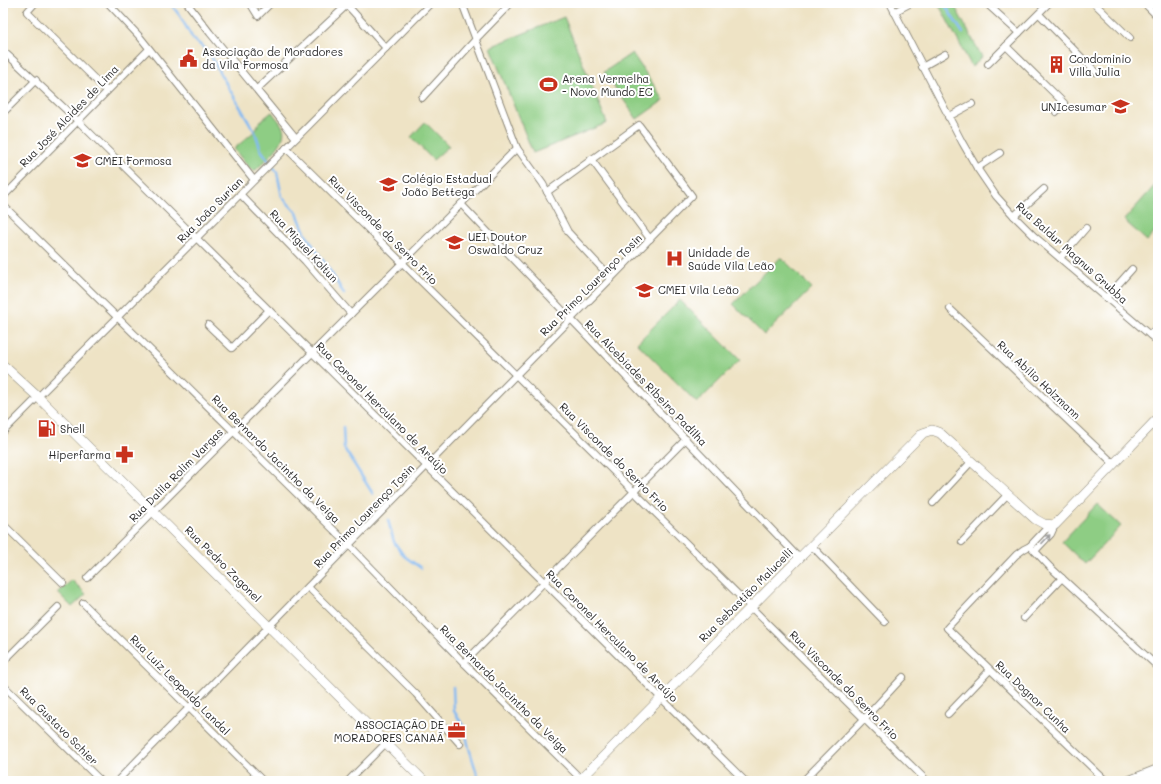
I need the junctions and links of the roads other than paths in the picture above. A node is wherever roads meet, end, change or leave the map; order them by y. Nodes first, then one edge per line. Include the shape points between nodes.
1 (35, 3) edge
2 (108, 3) edge
3 (187, 3) edge
4 (250, 3) edge
5 (271, 3) edge
6 (431, 3) edge
7 (462, 3) edge
8 (511, 3) edge
9 (890, 3) edge
10 (911, 3) edge
11 (986, 3) edge
12 (1050, 3) edge
13 (1094, 3) edge
14 (1144, 3) edge
15 (348, 4) edge
16 (894, 12) junction
17 (1039, 14) junction
18 (1158, 17) edge
19 (1019, 34) junction
20 (1130, 38) dead end
21 (476, 39) junction
22 (1006, 46) junction
23 (386, 48) junction
24 (149, 49) junction
25 (3, 51) edge
26 (945, 54) dead end
27 (988, 64) dead end
28 (922, 67) junction
29 (1096, 72) dead end
30 (36, 80) junction
31 (257, 89) junction
32 (107, 91) junction
33 (422, 98) dead end
34 (972, 104) dead end
35 (1056, 112) dead end
36 (3, 113) edge
37 (948, 117) junction
38 (78, 120) junction
39 (296, 138) junction
40 (286, 148) junction
41 (517, 148) junction
42 (1000, 152) dead end
43 (592, 159) junction
44 (977, 168) junction
45 (254, 180) junction
46 (1044, 189) dead end
47 (547, 192) junction
48 (240, 194) junction
49 (3, 197) edge
50 (462, 204) junction
51 (3, 205) edge
52 (1014, 216) junction
53 (1086, 228) dead end
54 (197, 238) junction
55 (650, 239) junction
56 (1060, 258) junction
57 (403, 262) junction
58 (1132, 268) dead end
59 (611, 278) junction
60 (1106, 298) junction
61 (269, 310) junction
62 (950, 310) dead end
63 (351, 314) junction
64 (117, 318) junction
65 (571, 319) junction
66 (208, 325) dead end
67 (1158, 326) edge
68 (1150, 335) junction
69 (1158, 342) edge
70 (312, 353) junction
71 (3, 365) edge
72 (516, 375) junction
73 (38, 397) junction
74 (1158, 418) edge
75 (3, 432) edge
76 (233, 432) junction
77 (686, 439) junction
78 (972, 462) junction
79 (1114, 464) junction
80 (427, 466) junction
81 (634, 492) junction
82 (1008, 494) junction
83 (933, 503) dead end
84 (153, 512) junction
85 (3, 524) edge
86 (1055, 525) junction
87 (962, 542) dead end
88 (349, 546) junction
89 (812, 546) junction
90 (1030, 546) junction
91 (1035, 551) junction
92 (799, 558) junction
93 (87, 578) dead end
94 (1062, 578) junction
95 (63, 583) dead end
96 (544, 583) junction
97 (308, 587) junction
98 (82, 603) dead end
99 (58, 607) dead end
100 (751, 607) junction
101 (1024, 618) dead end
102 (886, 622) dead end
103 (269, 627) junction
104 (3, 662) edge
105 (464, 663) junction
106 (1158, 667) edge
107 (990, 670) junction
108 (903, 677) dead end
109 (3, 684) edge
110 (661, 698) junction
111 (189, 708) junction
112 (948, 714) dead end
113 (864, 719) junction
114 (386, 743) junction
115 (460, 744) dead end
116 (1158, 770) edge
117 (581, 780) edge
118 (101, 781) edge
119 (117, 781) edge
120 (263, 781) edge
121 (348, 781) edge
122 (424, 781) edge
123 (745, 781) edge
124 (803, 781) edge
125 (927, 781) edge
126 (1106, 781) edge
127 (1130, 781) edge

1 - 32 street via 27,12
2 - 24 street
3 - 31 street
4 - 5 street via 258,16
6 - 23 street, Rua João Surian
7 - 21 street
8 - 21 street
9 - 16 street, Rua Baldur Magnus Grubba
10 - 16 street
11 - 19 street
12 - 17 street
13 - 20 street
14 - 18 street
15 - 23 street
15 - 31 street
16 - 28 street, Rua Baldur Magnus Grubba
17 - 19 street
17 - 29 street
19 - 22 street
21 - 33 street
21 - 41 street
22 - 27 street
22 - 35 street via 1064,103
23 - 39 street, Rua João Surian
24 - 32 street, Rua José Alcides de Lima
24 - 45 street
25 - 30 street, Rua Coronel Herculano de Araújo
26 - 28 street
28 - 37 street, Rua Baldur Magnus Grubba
30 - 36 street
30 - 38 street, Rua Coronel Herculano de Araújo
31 - 39 street
32 - 38 street, Rua José Alcides de Lima
34 - 37 street
37 - 44 street, Rua Baldur Magnus Grubba
38 - 49 street, Rua José Alcides de Lima
38 - 54 street, Rua Coronel Herculano de Araújo
39 - 40 street, Rua João Surian
40 - 45 street, Rua João Surian
40 - 57 street, Rua Visconde do Serro Frio
41 - 47 street
41 - 50 street, Rua Dalila Rolim Vargas
42 - 44 street
43 - 47 street
43 - 55 street
43 - 55 street, Rua Primo Lourenço Tosin via 639,125 692,196
44 - 52 street, Rua Baldur Magnus Grubba via 996,196
45 - 48 street, Rua João Surian
46 - 52 street
47 - 59 street via 568,232
48 - 54 street, Rua João Surian
48 - 63 street, Rua Miguel Koltun via 305,261
50 - 57 street, Rua Dalila Rolim Vargas
50 - 65 street, Rua Alcebíades Ribeiro Padilha
51 - 64 street, Rua Bernardo Jacintho da Veiga
52 - 56 street, Rua Baldur Magnus Grubba
53 - 56 street
54 - 61 street, Rua Coronel Herculano de Araújo
54 - 64 street, Rua João Surian
55 - 59 street, Rua Primo Lourenço Tosin
56 - 60 street, Rua Baldur Magnus Grubba
57 - 63 street, Rua Dalila Rolim Vargas
57 - 72 street, Rua Visconde do Serro Frio
58 - 60 street
59 - 65 street, Rua Primo Lourenço Tosin
60 - 68 street, Rua Baldur Magnus Grubba
61 - 66 street via 232,348
61 - 70 street, Rua Coronel Herculano de Araújo
62 - 79 street, Rua Abílio Holzmann
63 - 70 street, Rua Dalila Rolim Vargas
64 - 73 street, Rua João Surian
64 - 76 street, Rua Bernardo Jacintho da Veiga
65 - 72 street, Rua Primo Lourenço Tosin
65 - 77 street, Rua Alcebíades Ribeiro Padilha
67 - 68 street
68 - 69 street, Rua Baldur Magnus Grubba
70 - 76 street, Rua Dalila Rolim Vargas
70 - 80 street, Rua Coronel Herculano de Araújo
71 - 73 street, Rua Pedro Zagonel
72 - 80 street, Rua Primo Lourenço Tosin
72 - 81 street, Rua Visconde do Serro Frio
73 - 75 street, Rua João Surian
73 - 84 street, Rua Pedro Zagonel
74 - 79 street
76 - 84 street, Rua Dalila Rolim Vargas
76 - 88 street, Rua Bernardo Jacintho da Veiga
77 - 81 street
77 - 92 street, Rua Alcebíades Ribeiro Padilha
78 - 82 street
78 - 83 street
78 - 89 street, Rua Sebastião Malucelli via 944,435 932,430 923,433
79 - 86 street
80 - 88 street, Rua Primo Lourenço Tosin
80 - 96 street, Rua Coronel Herculano de Araújo
81 - 96 street
81 - 100 street, Rua Visconde do Serro Frio
82 - 86 street via 1040,522
82 - 87 street
84 - 93 street, Rua Dalila Rolim Vargas
84 - 103 street, Rua Pedro Zagonel
85 - 95 street
86 - 90 street via 1045,530
91 -> 86 street via 1051,534
88 - 97 street, Rua Primo Lourenço Tosin
88 - 105 street, Rua Bernardo Jacintho da Veiga
89 - 92 street, Rua Sebastião Malucelli
89 - 102 street
90 - 91 street
90 - 107 street, Rua Dognor Cunha via 1016,555 947,628
91 - 94 street
92 - 100 street, Rua Sebastião Malucelli
94 - 101 street
94 - 106 street
96 - 105 street
96 - 110 street, Rua Coronel Herculano de Araújo
97 - 103 street, Rua Primo Lourenço Tosin
97 - 115 street via 416,694
98 - 111 street, Rua Luiz Leopoldo Landal
99 - 104 street
100 - 110 street, Rua Sebastião Malucelli
100 - 113 street, Rua Visconde do Serro Frio
103 - 111 street, Rua Primo Lourenço Tosin
103 - 114 street, Rua Pedro Zagonel
105 - 117 street, Rua Bernardo Jacintho da Veiga
107 - 112 street
107 - 126 street, Rua Dognor Cunha
108 - 113 street
109 - 118 street, Rua Gustavo Schier
110 - 117 street, Rua Sebastião Malucelli
110 - 123 street, Rua Coronel Herculano de Araújo
111 - 119 street, Rua Primo Lourenço Tosin
111 - 120 street, Rua Luiz Leopoldo Landal
113 - 124 street
113 - 125 street, Rua Visconde do Serro Frio
114 - 121 street
114 - 122 street, Rua Pedro Zagonel
116 - 127 main road

